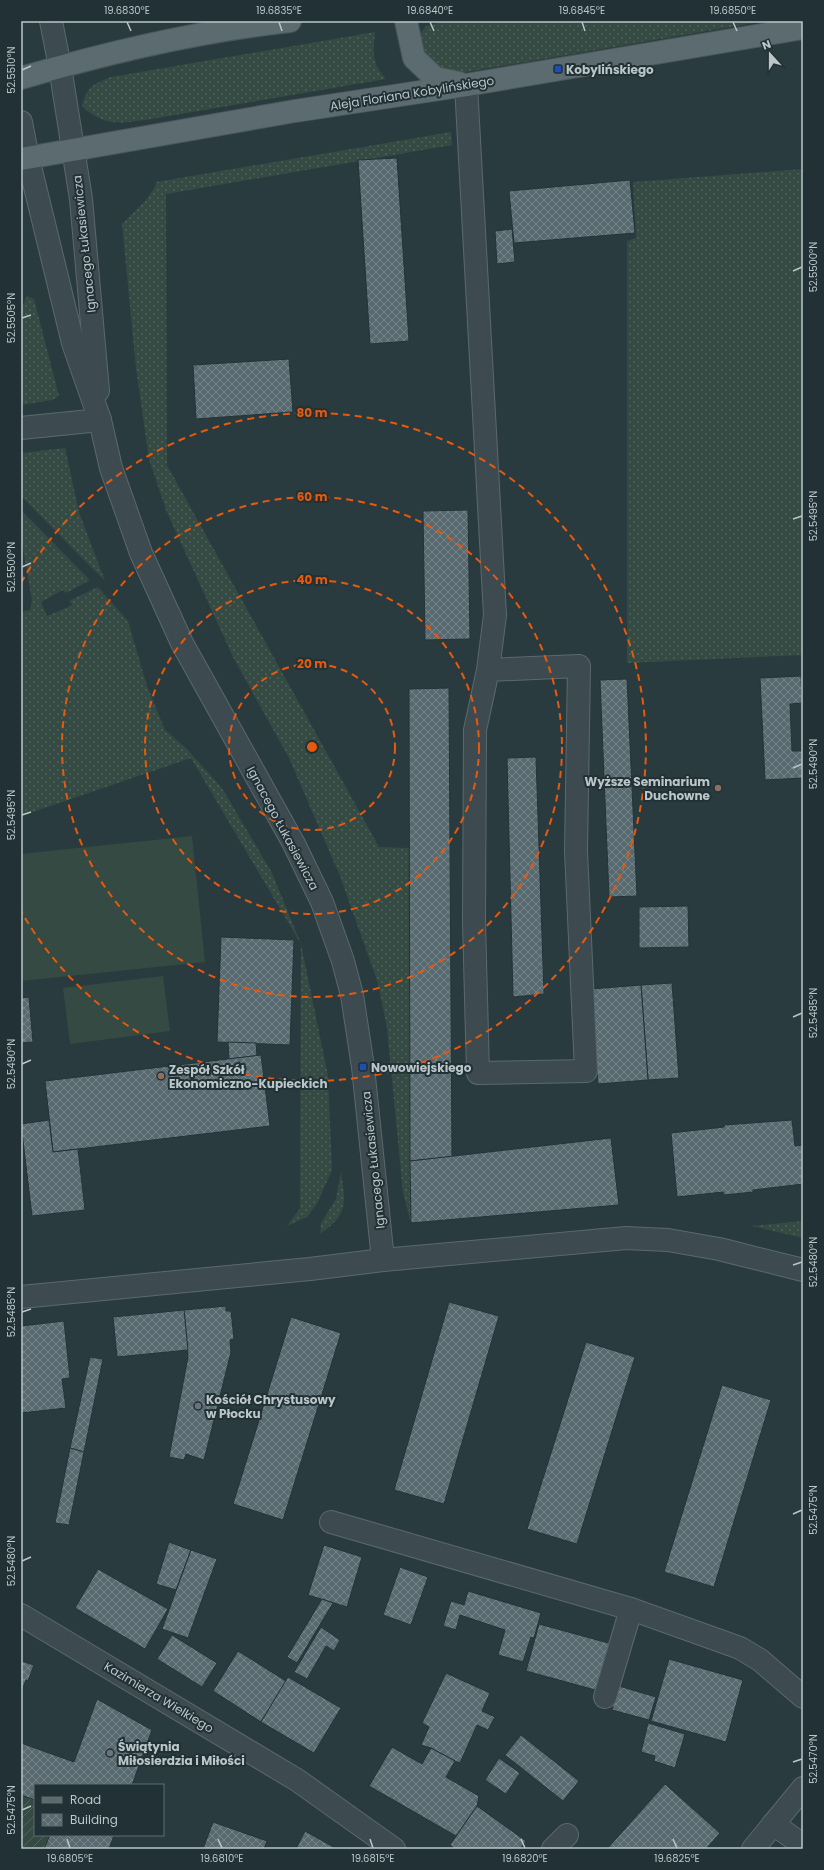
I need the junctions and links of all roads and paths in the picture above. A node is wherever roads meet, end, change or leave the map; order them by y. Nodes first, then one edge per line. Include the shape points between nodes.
1 (51, 21) edge
2 (290, 21) edge
3 (406, 21) edge
4 (803, 28) edge
5 (60, 67) junction
6 (21, 78) edge
7 (466, 85) junction
8 (21, 122) edge
9 (73, 150) junction
10 (24, 159) edge
11 (100, 420) junction
12 (21, 428) edge
13 (488, 670) junction
14 (383, 1260) junction
15 (803, 1270) edge
16 (21, 1297) edge
17 (331, 1522) dead end
18 (631, 1609) junction
19 (21, 1615) edge
20 (605, 1697) dead end
21 (803, 1697) edge
22 (803, 1788) edge
23 (773, 1824) junction
24 (803, 1845) edge
25 (394, 1849) edge
26 (753, 1849) edge

1 - 5 street, Ignacego Łukasiewicza
2 - 5 main road via 157,42
3 - 7 main road via 414,58 435,78
4 - 7 main road, Aleja Floriana Kobylińskiego
5 - 6 main road
5 - 9 street, Ignacego Łukasiewicza
7 - 9 main road, Aleja Floriana Kobylińskiego via 295,111
7 - 13 street via 495,615
8 - 10 street, Ignacego Łukasiewicza
9 - 10 main road, Aleja Floriana Kobylińskiego
9 - 11 street, Ignacego Łukasiewicza via 84,216
10 - 11 street, Ignacego Łukasiewicza via 73,343
11 - 12 street
11 - 14 street, Ignacego Łukasiewicza via 122,503 156,589 182,644 294,844 322,902 343,961 352,995 363,1067
13 - 13 street via 475,730 474,922 478,1073 586,1071 576,850 579,666
14 - 15 street via 626,1238 668,1240 719,1249
14 - 16 street
17 - 18 street
18 - 20 street
18 - 21 street via 740,1648 760,1660
19 - 25 street, Kazimierza Wielkiego via 297,1780
22 - 23 street
23 - 24 street
23 - 26 street

